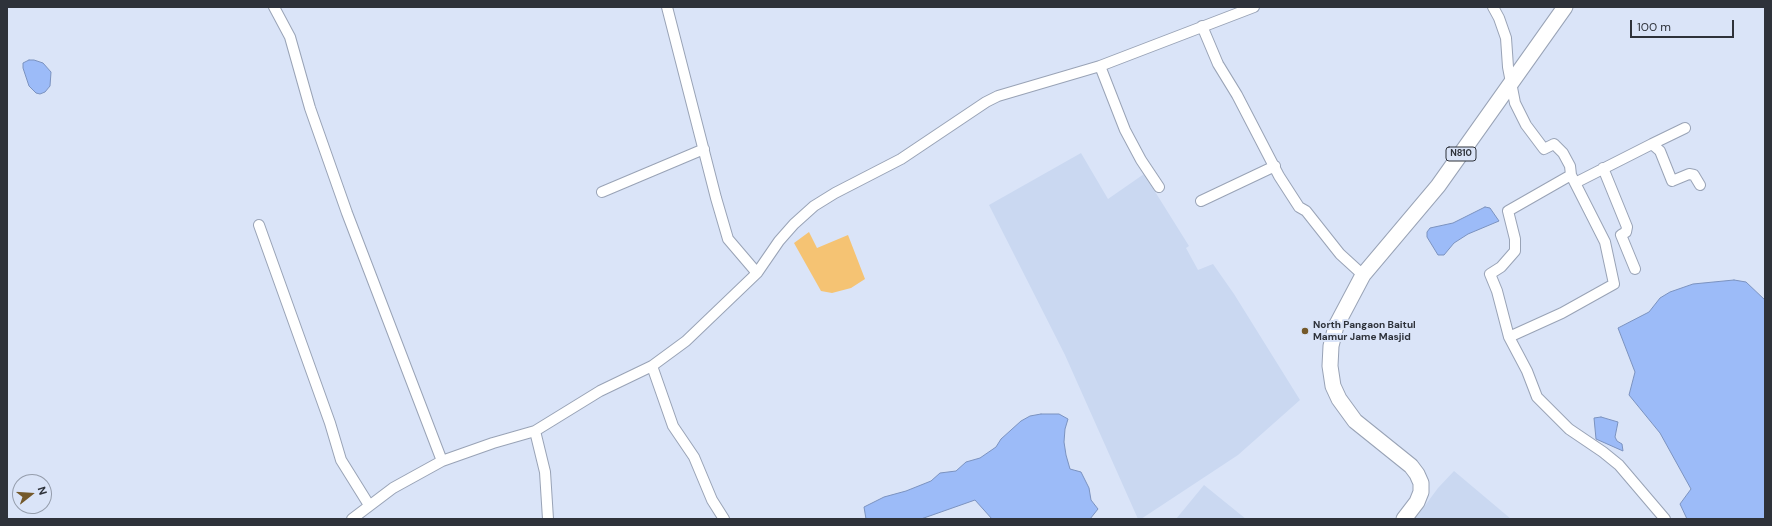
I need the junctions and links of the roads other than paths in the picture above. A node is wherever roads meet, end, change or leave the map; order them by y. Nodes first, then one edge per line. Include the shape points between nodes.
1 (274, 7) edge
2 (667, 7) edge
3 (1254, 7) edge
4 (1493, 7) edge
5 (1565, 7) edge
6 (1202, 26) junction
7 (1100, 66) junction
8 (1511, 84) junction
9 (1685, 128) dead end
10 (1652, 144) junction
11 (704, 149) junction
12 (1275, 166) junction
13 (1603, 168) junction
14 (1573, 179) junction
15 (1700, 185) dead end
16 (1159, 187) dead end
17 (602, 192) dead end
18 (1201, 201) dead end
19 (259, 225) dead end
20 (1635, 269) dead end
21 (757, 273) junction
22 (1363, 275) junction
23 (1509, 337) junction
24 (652, 366) junction
25 (1337, 400) junction
26 (535, 431) junction
27 (442, 461) junction
28 (369, 505) junction
29 (352, 519) edge
30 (548, 519) edge
31 (724, 519) edge
32 (1394, 519) edge
33 (1404, 519) edge
34 (1665, 519) edge

1 - 27 street via 290,37 308,100 347,213
2 - 11 street
3 - 6 street
4 - 8 street via 1506,38
5 - 8 highway, N810
6 - 7 street
6 - 12 street via 1218,64
7 - 16 street via 1125,130
7 - 21 street via 998,96 901,159 835,193 814,206 794,224
8 - 14 street via 1515,103 1526,125 1544,149 1554,144 1563,153
8 - 22 highway, N810 via 1438,186
9 - 10 street
10 - 13 street
10 - 15 street via 1660,151 1672,181 1689,174 1694,175
11 - 17 street
11 - 21 street via 728,239
12 - 18 street
12 - 22 street via 1299,207 1306,211 1340,254
13 - 14 street
13 - 20 street via 1628,228 1621,235
14 - 23 street via 1508,211 1515,239 1515,251 1501,267 1490,274
14 - 23 street via 1605,242 1614,284 1562,313
19 - 28 street via 341,460
21 - 24 street via 686,340
22 - 25 highway, N810 via 1339,310 1330,337 1327,365 1329,380
23 - 34 street via 1537,396 1569,429 1619,465
24 - 26 street via 600,391
24 - 31 street via 674,426 694,457 712,500
25 - 32 highway, N810 via 1347,420 1409,473 1412,492
25 - 33 highway, N810 via 1354,421 1411,466 1417,474 1421,492
26 - 27 street
26 - 30 street via 545,472
27 - 28 street via 393,488
28 - 29 street

